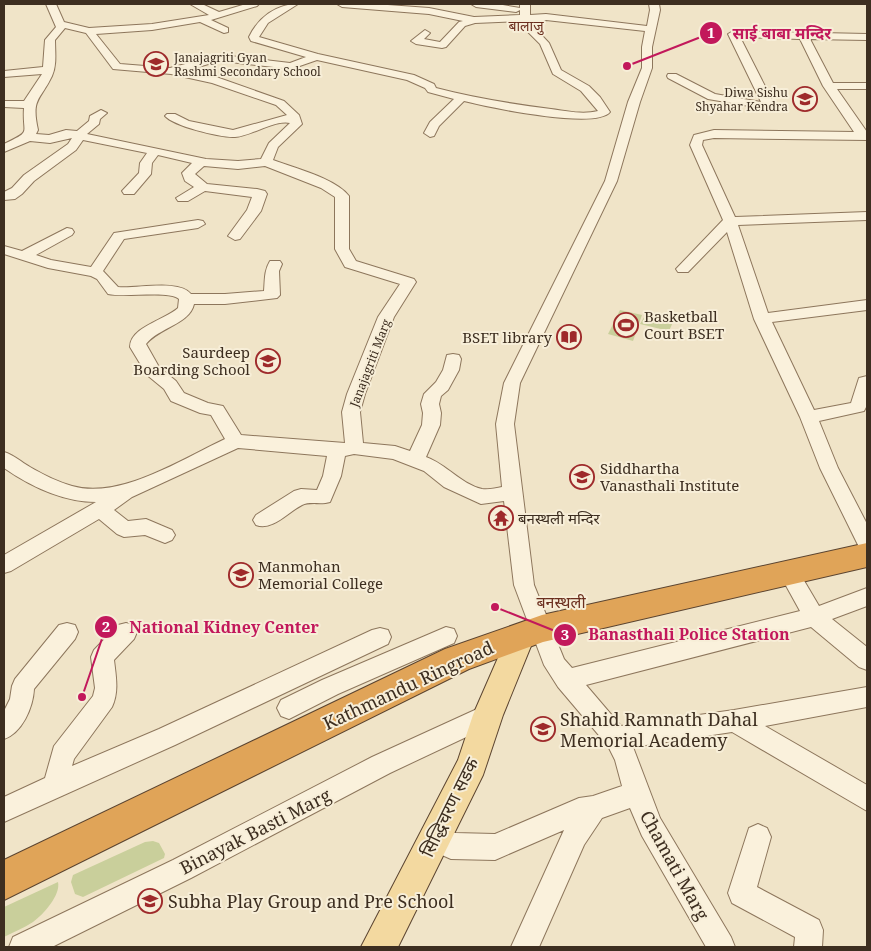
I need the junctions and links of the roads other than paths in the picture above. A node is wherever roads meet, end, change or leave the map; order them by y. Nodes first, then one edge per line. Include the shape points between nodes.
1 (51, 4) edge
2 (195, 4) edge
3 (254, 4) edge
4 (293, 4) edge
5 (342, 4) edge
6 (476, 4) edge
7 (654, 4) edge
8 (524, 10) edge
9 (217, 15) junction
10 (201, 19) junction
11 (474, 20) junction
12 (60, 24) junction
13 (651, 29) junction
14 (224, 30) dead end
15 (89, 31) junction
16 (425, 33) dead end
17 (804, 36) junction
18 (867, 37) edge
19 (316, 57) junction
20 (48, 70) junction
21 (171, 71) junction
22 (4, 74) edge
23 (672, 76) dead end
24 (829, 86) junction
25 (867, 86) edge
26 (462, 97) junction
27 (4, 104) edge
28 (617, 104) junction
29 (29, 111) junction
30 (101, 113) dead end
31 (5, 116) dead end
32 (170, 116) dead end
33 (295, 117) junction
34 (430, 133) dead end
35 (257, 134) dead end
36 (79, 136) junction
37 (865, 136) edge
38 (279, 139) junction
39 (4, 140) edge
40 (22, 140) junction
41 (4, 148) edge
42 (154, 152) junction
43 (266, 162) junction
44 (200, 163) junction
45 (203, 187) junction
46 (129, 191) dead end
47 (4, 196) edge
48 (183, 198) dead end
49 (866, 218) edge
50 (730, 221) junction
51 (198, 224) dead end
52 (68, 232) dead end
53 (235, 236) dead end
54 (4, 250) edge
55 (24, 256) junction
56 (275, 264) dead end
57 (683, 269) dead end
58 (95, 272) junction
59 (187, 299) junction
60 (867, 305) edge
61 (762, 319) junction
62 (453, 359) dead end
63 (867, 382) edge
64 (809, 417) junction
65 (236, 441) junction
66 (346, 448) junction
67 (4, 459) edge
68 (415, 461) junction
69 (134, 490) junction
70 (514, 492) junction
71 (100, 509) junction
72 (263, 520) dead end
73 (165, 535) dead end
74 (867, 543) edge
75 (867, 555) edge
76 (4, 564) edge
77 (789, 573) junction
78 (867, 597) edge
79 (814, 617) junction
80 (67, 632) dead end
81 (126, 632) dead end
82 (532, 632) junction
83 (446, 636) dead end
84 (380, 637) dead end
85 (867, 660) edge
86 (566, 680) junction
87 (867, 698) edge
88 (289, 708) dead end
89 (488, 715) junction
90 (734, 721) junction
91 (4, 728) edge
92 (616, 738) junction
93 (55, 786) junction
94 (637, 793) junction
95 (867, 799) edge
96 (593, 809) junction
97 (4, 810) edge
98 (436, 835) junction
99 (758, 837) dead end
100 (4, 880) edge
101 (23, 947) edge
102 (379, 947) edge
103 (525, 947) edge
104 (721, 947) edge
105 (808, 947) edge

1 - 12 street
2 - 9 street
3 - 9 street
4 - 19 street via 263,20 254,37 258,41
5 - 11 street via 429,11
6 - 8 street
7 - 13 street, Chamati Marg
8 - 11 street
8 - 13 street
8 - 28 street via 529,30 548,50 556,72
9 - 10 street
10 - 14 street
10 - 15 street via 166,26
11 - 16 street via 462,24 442,45 416,41
12 - 15 street
12 - 20 street via 50,40
13 - 28 street, Chamati Marg via 647,68
15 - 21 street via 117,67
17 - 18 street
17 - 23 street via 734,34 768,104 753,105 712,97
17 - 24 street
19 - 21 street via 291,66 212,60
19 - 26 street via 410,77 432,90
20 - 22 street
20 - 29 street via 30,100
21 - 33 street via 215,80 280,103
24 - 25 street
24 - 37 street
26 - 28 street via 531,112 580,117 602,114
26 - 34 street
27 - 29 street
28 - 70 street, Chamati Marg via 611,181 512,383 505,424
29 - 31 street
29 - 40 street via 32,130
30 - 36 street
32 - 33 street via 185,124 234,134
33 - 38 street via 296,124
35 - 38 street
36 - 40 street via 66,134 50,139
36 - 42 street
36 - 47 street via 72,147 29,178 17,191
37 - 50 street via 714,134 698,138 696,145
38 - 43 street
39 - 40 street
40 - 41 street
42 - 44 street
42 - 46 street via 146,163 145,174
43 - 44 street
43 - 66 street, Janajagriti Marg via 326,185 342,196 342,249 350,264 409,282 386,317 356,394
44 - 45 street via 188,173
45 - 48 street
45 - 53 street via 260,194 254,211
49 - 50 street
50 - 57 street
50 - 61 street
51 - 58 street via 119,236
52 - 55 street
54 - 55 street
55 - 58 street via 48,264
56 - 59 street via 272,295
58 - 59 street via 114,291 173,291
59 - 65 street via 180,314 147,332 138,346 145,352 154,373 172,384 178,397 206,409 217,410
60 - 61 street
61 - 64 street
62 - 68 street via 442,386 433,394 431,425
63 - 64 street via 858,407
64 - 74 street via 829,468
65 - 66 street
65 - 69 street
66 - 68 street via 395,453
66 - 72 street via 323,497 301,496
67 - 69 street via 68,492 112,495
68 - 70 street via 431,466 452,482 481,497
69 - 71 street
70 - 82 street, Chamati Marg via 518,545
71 - 73 street via 124,529 141,526
71 - 76 street
75 - 77 highway, Kathmandu Ringroad
77 - 79 street
77 - 82 highway, Kathmandu Ringroad
78 - 79 street
79 - 85 street
79 - 86 street
80 - 91 street via 23,686 22,700
81 - 93 street via 102,658 106,688 104,700 63,754
82 - 86 street, Chamati Marg
82 - 89 main road, सिद्धिचरण सडक
82 - 100 highway, Kathmandu Ringroad via 457,659
83 - 88 street
84 - 93 street
86 - 92 street, Chamati Marg
87 - 90 street
89 - 98 main road, सिद्धिचरण सडक via 472,765
89 - 101 street, Binayak Basti Marg
90 - 92 street
90 - 95 street
92 - 94 street, Chamati Marg
93 - 97 street
94 - 96 street
94 - 104 street, Chamati Marg via 651,827
96 - 98 street via 579,811 495,847 451,846
96 - 103 street via 575,836
98 - 102 main road, सिद्धिचरण सडक
99 - 105 street via 742,893 809,930

